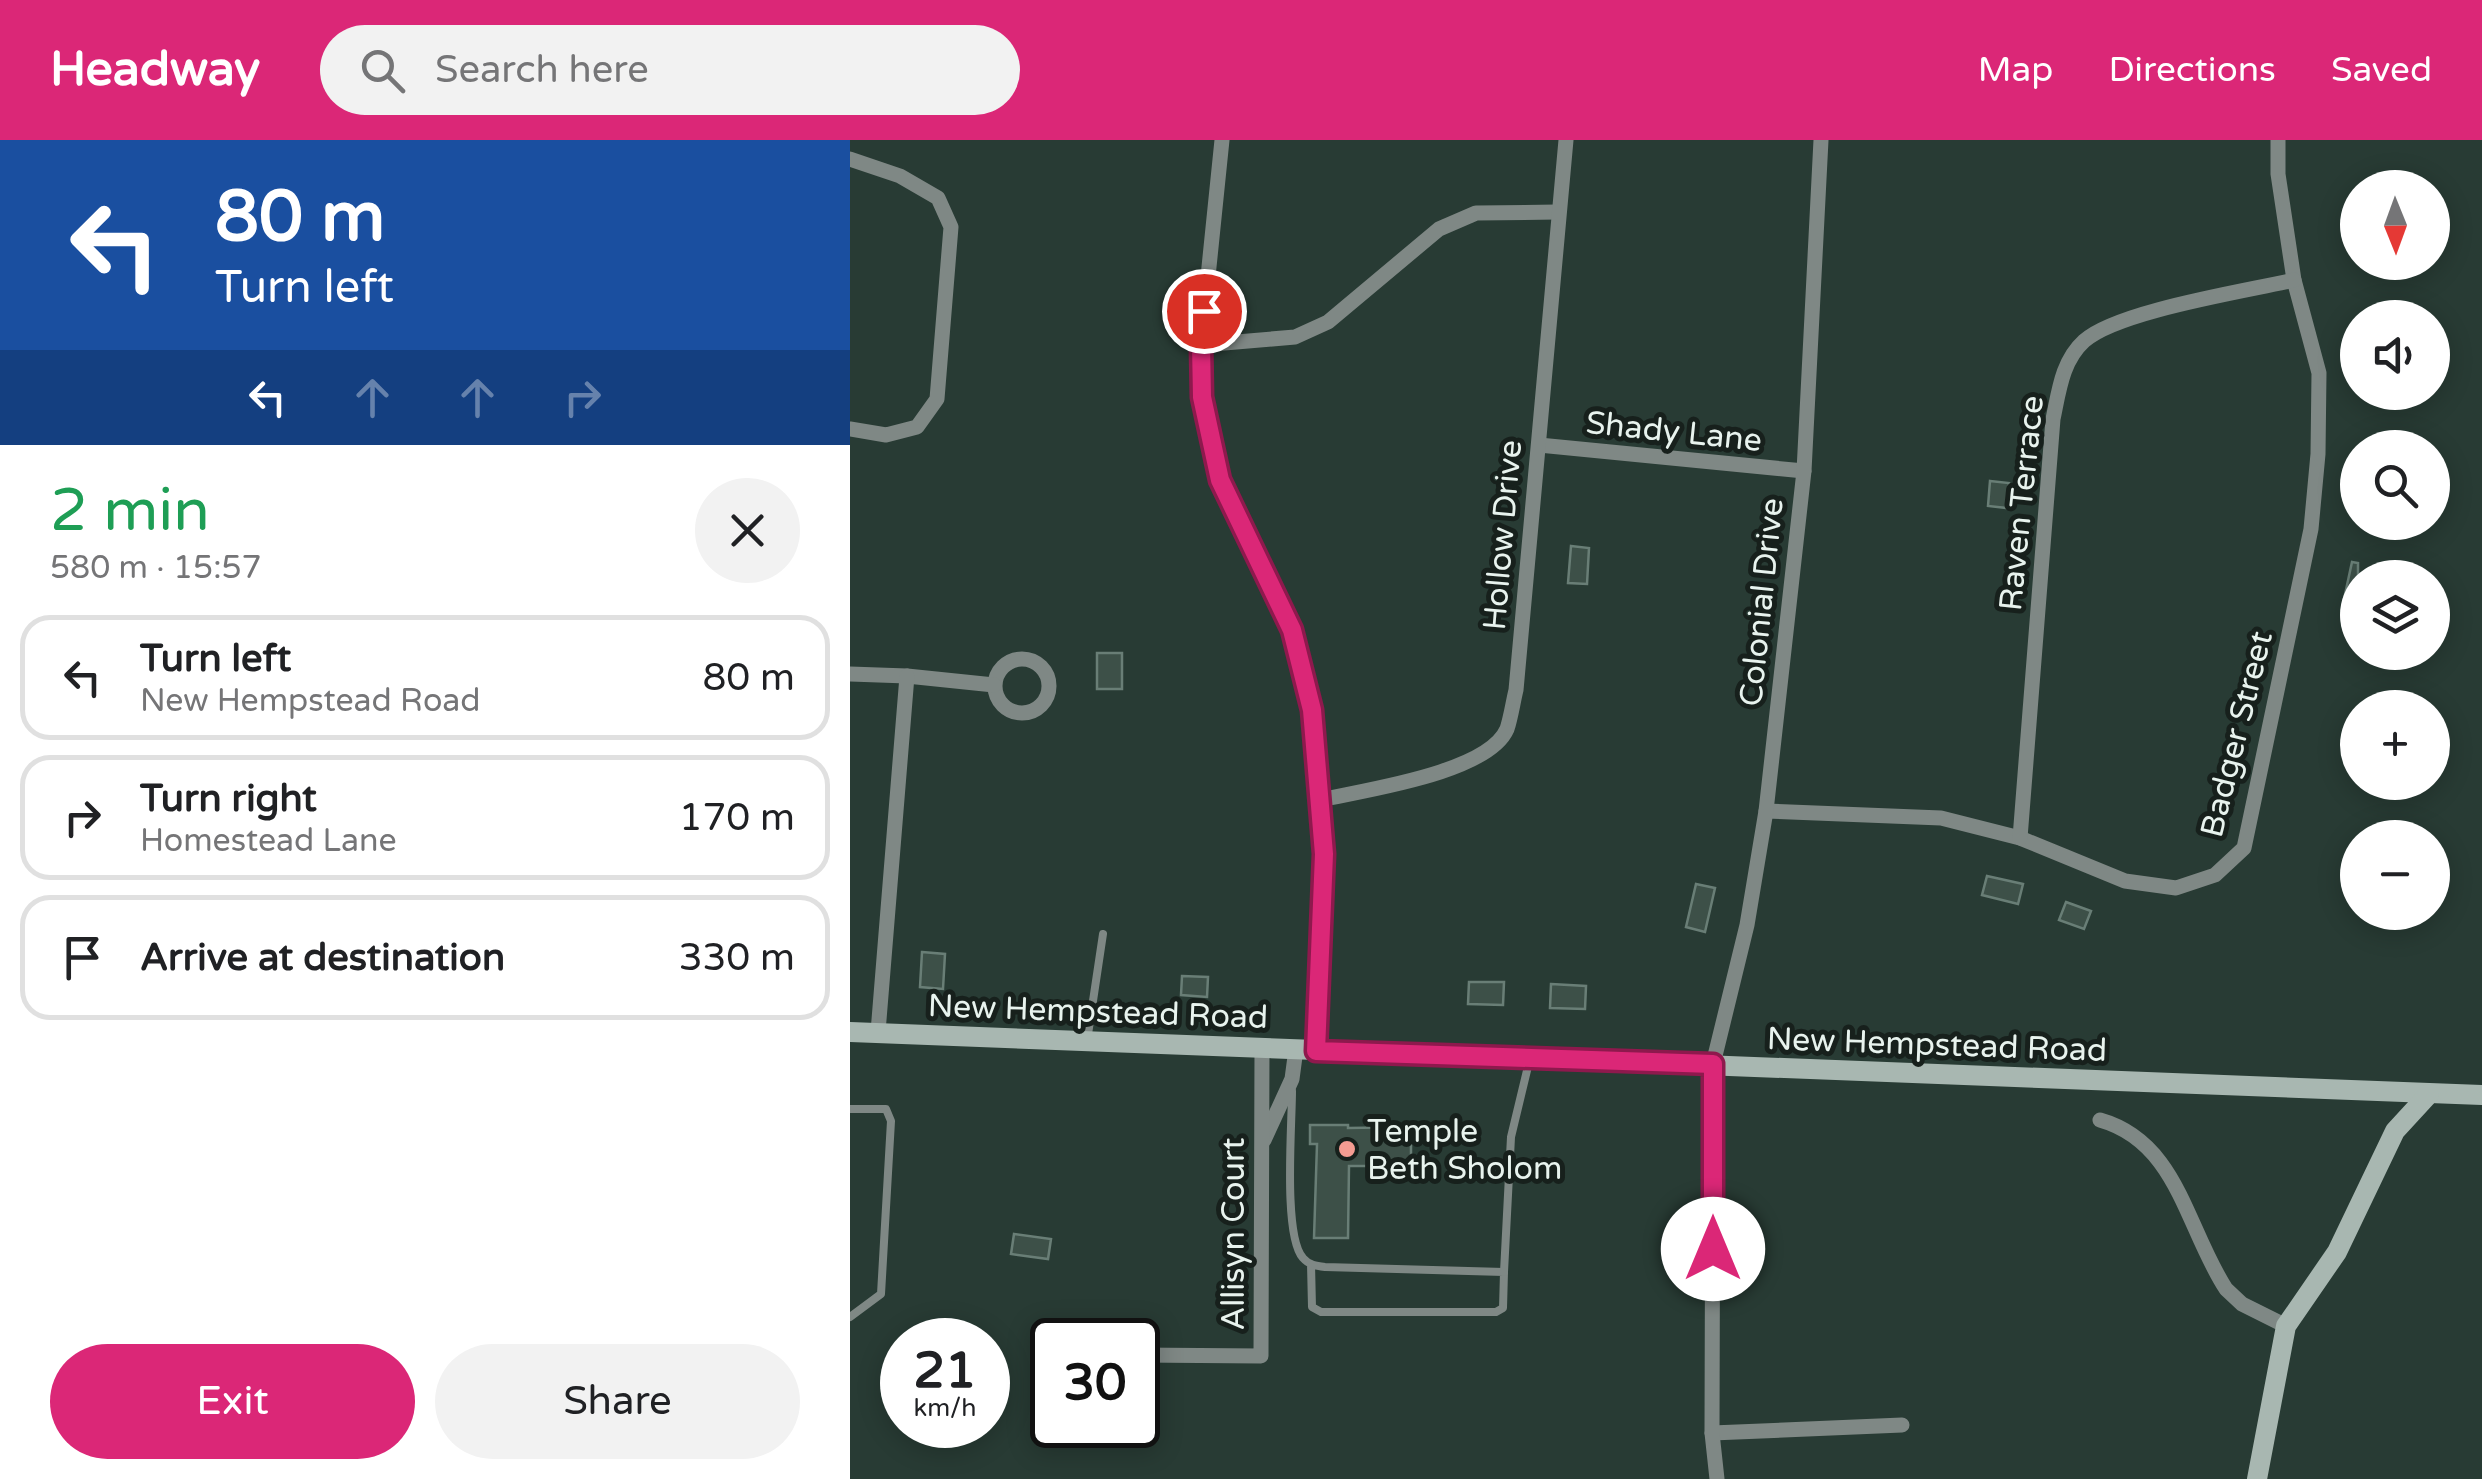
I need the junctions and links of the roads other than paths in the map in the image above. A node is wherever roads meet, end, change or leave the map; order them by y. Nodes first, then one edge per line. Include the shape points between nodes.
1 (1222, 140) edge
2 (1566, 140) edge
3 (1821, 140) edge
4 (2278, 140) edge
5 (850, 160) edge
6 (1557, 212) junction
7 (2294, 280) junction
8 (1201, 345) junction
9 (850, 429) edge
10 (1538, 445) junction
11 (1804, 471) junction
12 (850, 674) edge
13 (907, 676) junction
14 (994, 686) dead end
15 (1320, 800) junction
16 (1766, 810) junction
17 (2020, 838) junction
18 (1103, 934) dead end
19 (850, 1032) edge
20 (878, 1032) junction
21 (1088, 1041) junction
22 (1262, 1048) junction
23 (1306, 1050) junction
24 (1530, 1058) junction
25 (1713, 1064) junction
26 (1292, 1079) junction
27 (2429, 1094) junction
28 (2482, 1094) edge
29 (850, 1109) edge
30 (2100, 1120) dead end
31 (1260, 1148) junction
32 (1311, 1264) junction
33 (1504, 1272) junction
34 (850, 1317) edge
35 (2286, 1326) junction
36 (1160, 1355) edge
37 (1902, 1424) dead end
38 (1712, 1434) junction
39 (1717, 1479) edge
40 (2256, 1479) edge

1 - 8 street
2 - 6 street, Hollow Drive
3 - 11 street, Colonial Drive
4 - 7 street, Badger Street
5 - 9 street via 900,176 938,198 951,227 937,399 917,427 886,436
6 - 8 street via 1476,213 1439,229 1328,322 1295,337
6 - 10 street, Hollow Drive
7 - 17 street, Raven Terrace via 2112,323 2083,342 2062,371
7 - 17 street, Badger Street via 2319,373 2318,454 2311,529 2244,848 2215,876 2176,888 2126,881
8 - 15 street via 1202,397 1220,480 1292,630 1312,710
10 - 11 street, Shady Lane
10 - 15 street, Hollow Drive via 1516,690 1506,732 1475,760
11 - 16 street, Colonial Drive
12 - 13 street
13 - 14 street
13 - 20 street
15 - 23 street via 1324,854
16 - 17 street, Badger Street via 1941,818
16 - 25 street, Colonial Drive
18 - 21 lane
19 - 20 street, New Hempstead Road
20 - 21 street, New Hempstead Road
21 - 22 street, New Hempstead Road
22 - 23 street, New Hempstead Road
22 - 31 street, Allisyn Court
23 - 24 street, New Hempstead Road
23 - 26 street
24 - 25 street, New Hempstead Road
24 - 33 lane via 1510,1137
25 - 27 street, New Hempstead Road
25 - 38 street, Colonial Drive
26 - 31 street
26 - 32 lane via 1291,1230 1300,1256
27 - 28 street, New Hempstead Road
27 - 35 street via 2395,1131 2336,1252
29 - 34 lane via 886,1109 892,1120 881,1294
30 - 35 street via 2129,1130 2159,1160 2226,1289
31 - 36 street, Allisyn Court via 1261,1356
32 - 33 lane
32 - 33 lane via 1312,1307 1321,1312 1496,1312 1503,1308
35 - 40 street
37 - 38 street
38 - 39 street, Colonial Drive

